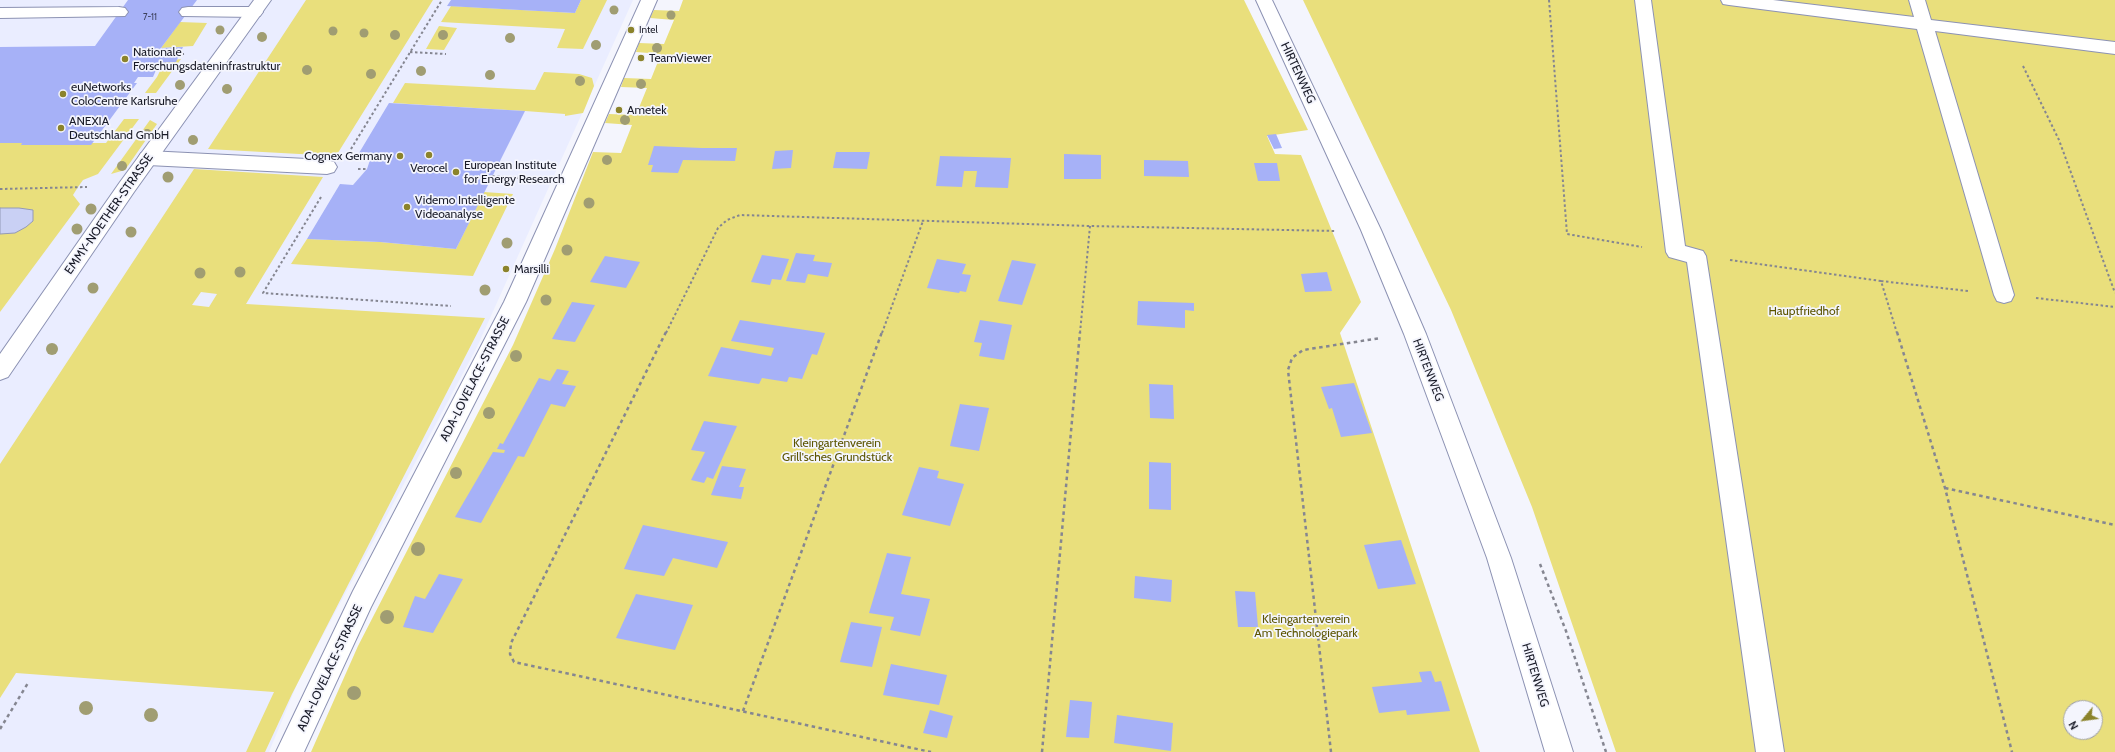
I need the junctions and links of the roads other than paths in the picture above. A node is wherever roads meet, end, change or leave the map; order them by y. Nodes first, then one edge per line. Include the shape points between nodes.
1 (649, 0) edge
2 (1264, 0) edge
3 (1643, 0) edge
4 (1729, 0) edge
5 (1918, 0) edge
6 (258, 6) edge
7 (119, 12) dead end
8 (188, 12) dead end
9 (0, 13) edge
10 (1924, 25) junction
11 (2115, 48) edge
12 (148, 158) junction
13 (327, 167) dead end
14 (2004, 295) road end
15 (0, 371) edge
16 (290, 752) edge
17 (1559, 752) edge
18 (1770, 752) edge

1 - 16 street, ADA-LOVELACE-STRASSE via 515,302 362,599
2 - 17 street, HIRTENWEG via 1371,230 1415,334 1499,558
3 - 18 street
4 - 10 street
5 - 10 street
6 - 8 street
6 - 12 street, EMMY-NOETHER-STRASSE
7 - 9 street
10 - 11 street
10 - 14 street
12 - 13 street
12 - 15 street, EMMY-NOETHER-STRASSE

